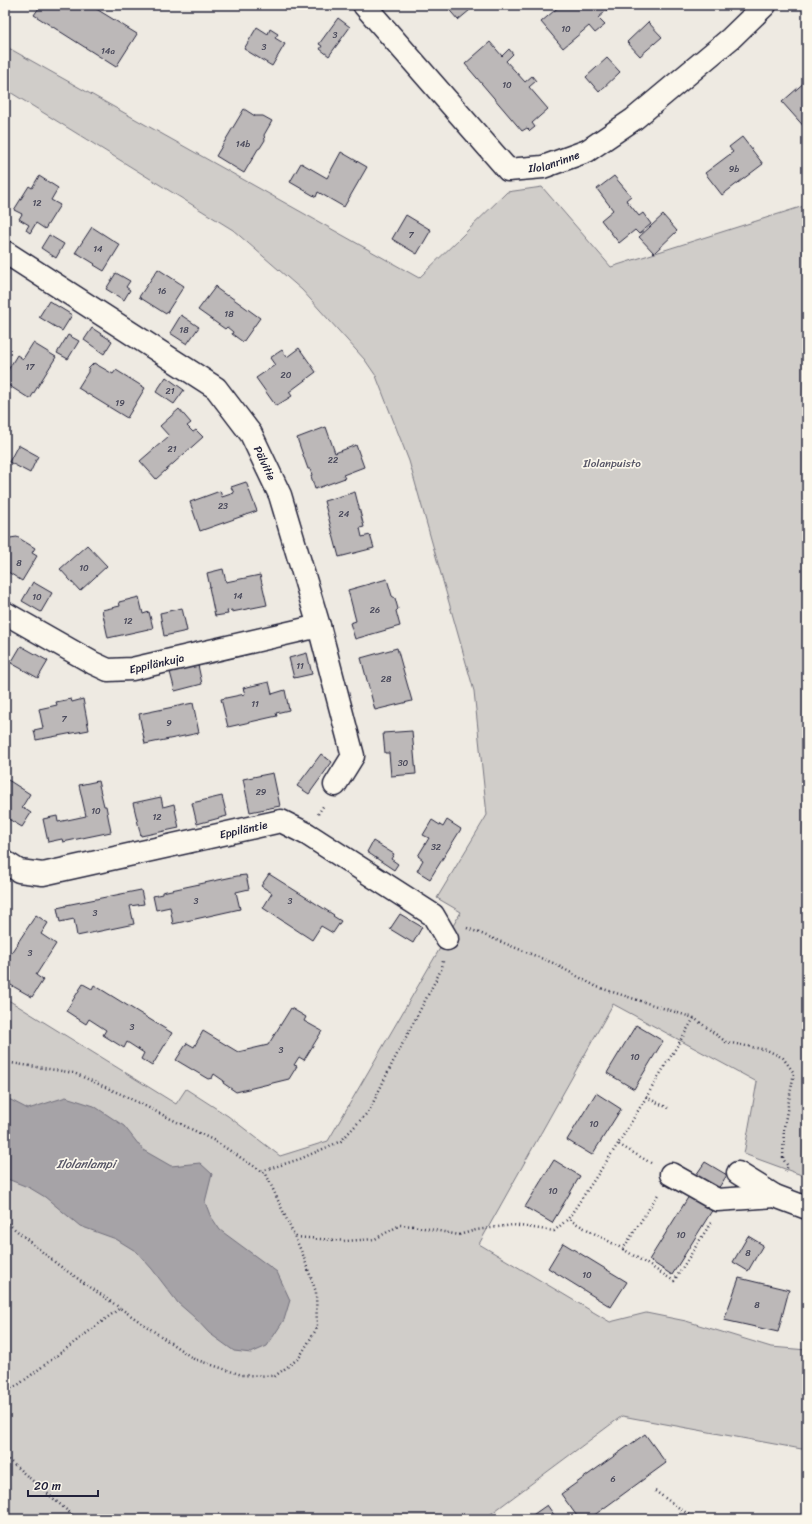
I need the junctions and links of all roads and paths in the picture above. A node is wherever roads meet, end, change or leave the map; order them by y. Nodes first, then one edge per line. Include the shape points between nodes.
1 (364, 5) edge
2 (765, 5) edge
3 (5, 252) edge
4 (5, 613) edge
5 (319, 626) junction
6 (335, 785) joint
7 (307, 834) junction
8 (5, 862) edge
9 (434, 915) junction
10 (447, 939) joint
11 (694, 1018) junction
12 (5, 1062) edge
13 (646, 1097) junction
14 (668, 1108) dead end
15 (618, 1144) junction
16 (262, 1171) junction
17 (738, 1173) dead end
18 (671, 1174) junction
19 (775, 1196) junction
20 (727, 1199) junction
21 (807, 1208) edge
22 (568, 1219) junction
23 (5, 1221) edge
24 (295, 1237) junction
25 (623, 1249) junction
26 (120, 1308) junction
27 (5, 1391) edge
28 (5, 1457) edge
29 (654, 1491) dead end
30 (77, 1519) edge
31 (694, 1519) edge

1 - 2 street, Ilolanrinne via 508,170 543,167 587,151 634,119 731,38
3 - 5 street, Pälvitie via 216,388 251,434 280,495
4 - 5 street, Eppilänkuja via 93,664 108,670 132,669
5 - 6 street, Pälvitie via 353,756
6 - 7 path
7 - 8 street, Eppiläntie via 281,821 43,874 19,871
7 - 9 street, Eppiläntie
9 - 10 street, Eppiläntie
9 - 11 path via 553,963 597,987
10 - 16 path via 442,968 369,1111 341,1141 300,1159
11 - 13 path
11 - 19 path via 726,1042 767,1050 783,1058 794,1073 784,1127 783,1159 788,1166
12 - 16 path via 74,1073 215,1141
13 - 14 path
13 - 15 path
15 - 18 path
15 - 22 path
16 - 24 path via 266,1174
17 - 19 street
18 - 20 street via 717,1200
18 - 25 path
19 - 20 street
19 - 21 street
20 - 25 path via 674,1281
22 - 24 path via 554,1231 513,1225 459,1234 400,1225 375,1239 346,1241
22 - 25 path
23 - 26 path via 57,1264
24 - 26 path via 316,1292 317,1328 299,1358 275,1376 242,1375 194,1359
26 - 27 path via 18,1385
28 - 30 path
29 - 31 path

